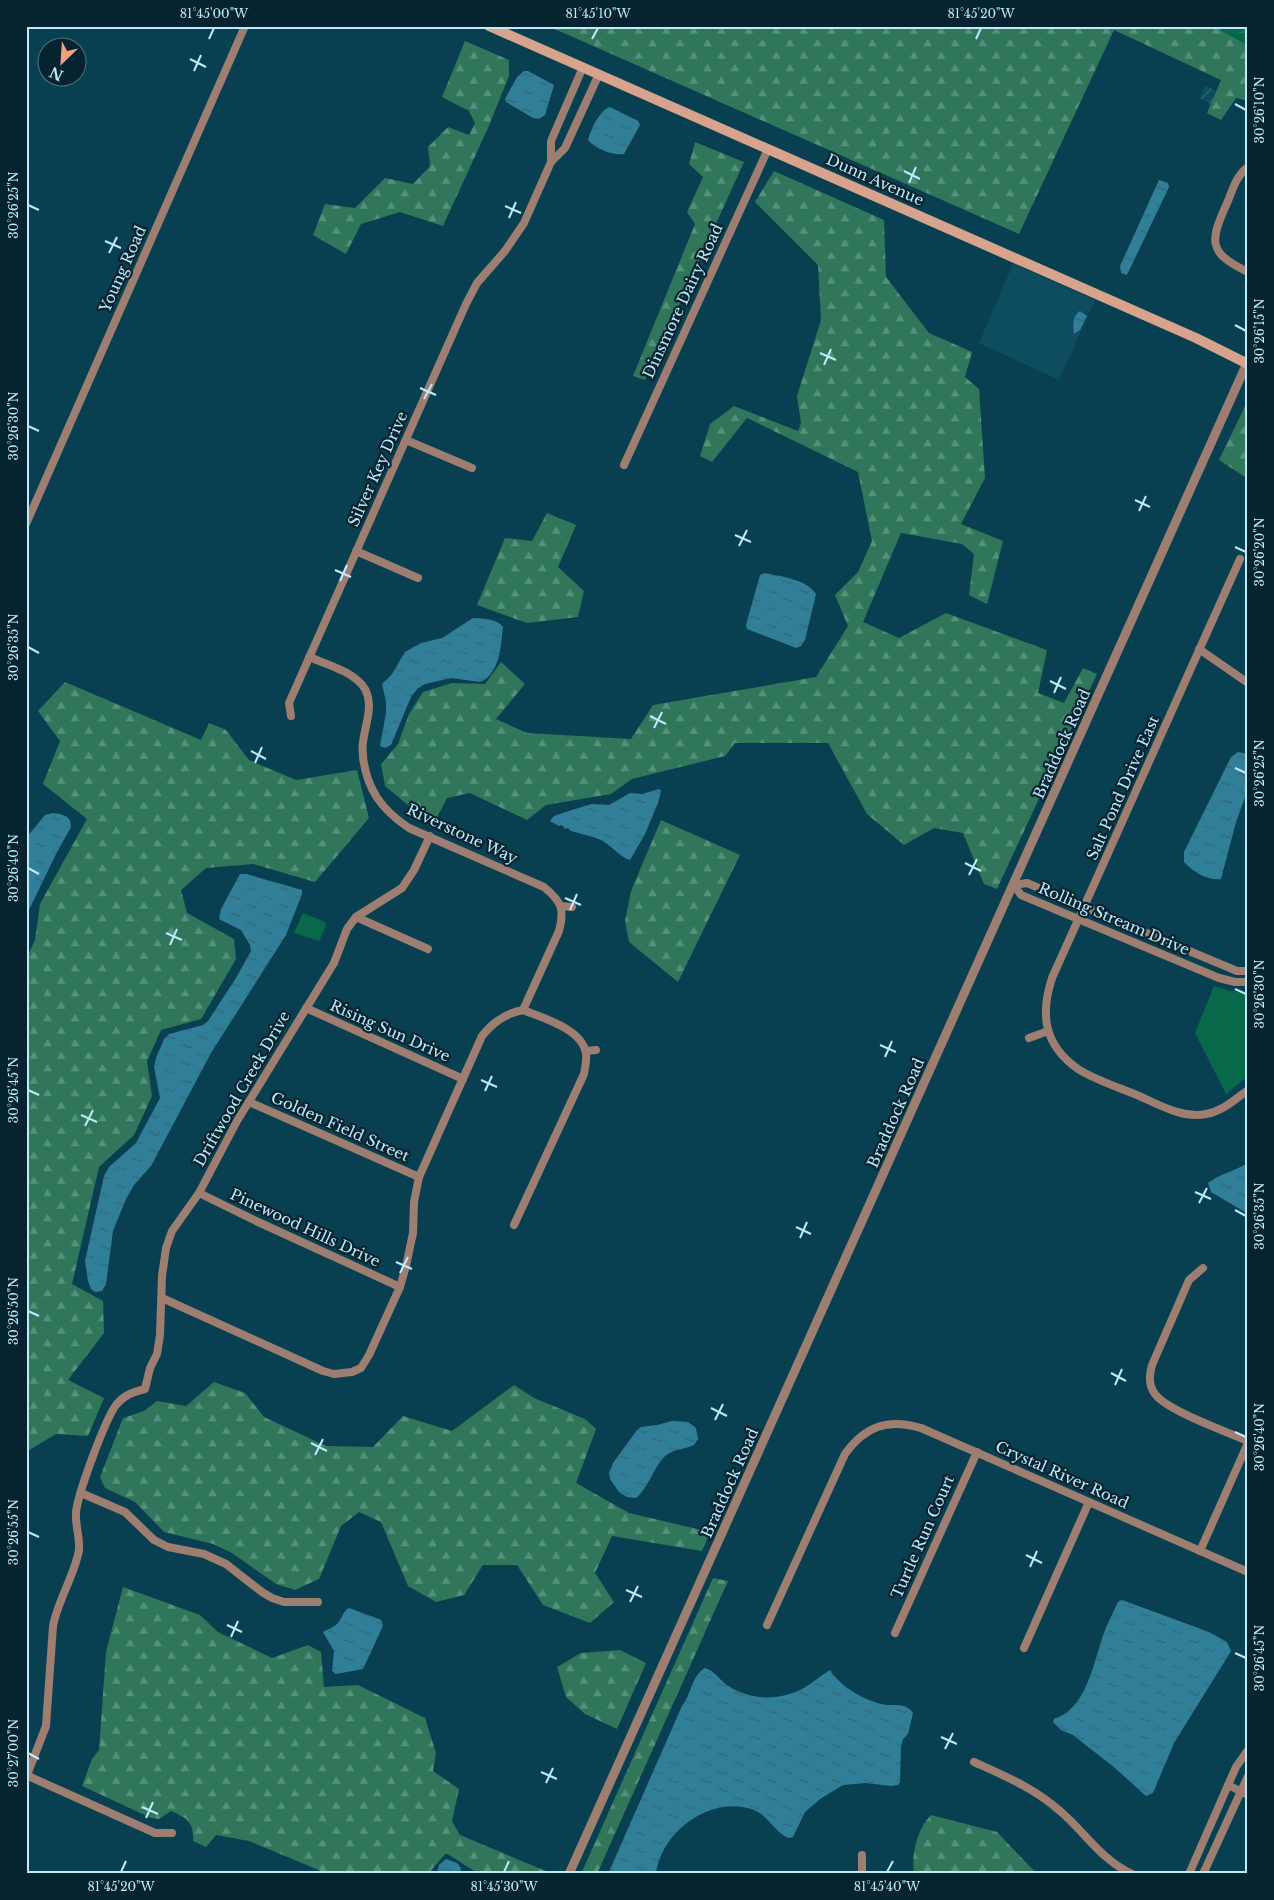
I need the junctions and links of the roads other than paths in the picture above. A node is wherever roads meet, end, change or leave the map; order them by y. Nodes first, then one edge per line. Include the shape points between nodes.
1 (245, 26) edge
2 (489, 26) edge
3 (583, 67) junction
4 (599, 74) junction
5 (768, 149) junction
6 (551, 162) junction
7 (1248, 168) edge
8 (1248, 272) edge
9 (1247, 363) edge
10 (406, 440) junction
11 (624, 465) dead end
12 (472, 468) dead end
13 (26, 524) edge
14 (356, 550) junction
15 (1240, 559) dead end
16 (418, 578) dead end
17 (1199, 649) junction
18 (309, 657) junction
19 (1248, 683) edge
20 (291, 716) dead end
21 (430, 836) junction
22 (1014, 885) junction
23 (561, 906) junction
24 (572, 906) dead end
25 (1084, 908) junction
26 (356, 917) junction
27 (1078, 920) junction
28 (428, 949) dead end
29 (1248, 971) edge
30 (1248, 982) edge
31 (306, 1008) junction
32 (523, 1010) junction
33 (1048, 1032) junction
34 (1029, 1038) dead end
35 (596, 1050) dead end
36 (586, 1051) junction
37 (463, 1079) junction
38 (1248, 1090) edge
39 (249, 1102) junction
40 (419, 1177) junction
41 (199, 1193) junction
42 (514, 1225) dead end
43 (1203, 1268) dead end
44 (400, 1287) junction
45 (162, 1298) junction
46 (345, 1374) junction
47 (348, 1382) dead end
48 (1248, 1442) edge
49 (976, 1452) junction
50 (81, 1493) junction
51 (1089, 1502) junction
52 (1200, 1551) junction
53 (1248, 1572) edge
54 (318, 1602) dead end
55 (768, 1626) dead end
56 (895, 1633) dead end
57 (1024, 1648) dead end
58 (1248, 1750) edge
59 (974, 1762) dead end
60 (26, 1775) edge
61 (1248, 1776) edge
62 (1228, 1785) junction
63 (1244, 1793) edge
64 (172, 1834) dead end
65 (862, 1855) dead end
66 (570, 1874) edge
67 (862, 1874) edge
68 (1132, 1874) edge
69 (1189, 1874) edge
70 (1203, 1874) edge

1 - 13 street, Young Road
2 - 3 main road, Dunn Avenue
3 - 4 main road, Dunn Avenue
3 - 6 street, Silver Key Drive via 551,141
4 - 5 main road, Dunn Avenue
4 - 6 street, Silver Key Drive via 565,148
5 - 9 main road, Dunn Avenue
5 - 11 street, Dinsmore Dairy Road
6 - 10 street, Silver Key Drive via 524,223 476,283
7 - 8 street via 1238,177 1214,236 1221,256
9 - 22 street, Braddock Road
10 - 12 street
10 - 14 street, Silver Key Drive
14 - 16 street
14 - 18 street, Silver Key Drive
15 - 17 street, Salt Pond Drive East
17 - 19 street
17 - 25 street, Salt Pond Drive East
18 - 20 street, Silver Key Drive via 289,703
18 - 21 street, Riverstone Way via 345,673 364,689 369,702 362,744 365,771 375,796 393,817
21 - 23 street, Riverstone Way via 544,887
21 - 26 street, Driftwood Creek Drive via 402,888
22 - 25 street, Rolling Stream Drive via 1027,883
22 - 27 street, Rolling Stream Drive via 1021,895
22 - 66 street, Braddock Road
23 - 24 street
23 - 32 street via 559,931
25 - 27 street, Salt Pond Drive East
25 - 29 street, Rolling Stream Drive via 1237,972
26 - 28 street
26 - 31 street, Driftwood Creek Drive via 347,929 334,963
27 - 30 street, Rolling Stream Drive via 1219,978
27 - 33 street, Salt Pond Drive East via 1046,998
31 - 37 street, Rising Sun Drive
31 - 39 street, Driftwood Creek Drive
32 - 36 street via 570,1031
32 - 37 street via 512,1012 492,1024 482,1036
33 - 34 street
33 - 38 street via 1063,1056 1079,1070 1183,1114 1216,1112
35 - 36 street
36 - 42 street via 584,1074
37 - 40 street
39 - 40 street, Golden Field Street
39 - 41 street, Driftwood Creek Drive
40 - 44 street via 413,1233
41 - 44 street, Pinewood Hills Drive
41 - 45 street, Driftwood Creek Drive via 172,1230 162,1276
43 - 48 street via 1189,1280 1152,1365 1150,1385 1154,1394 1169,1406
44 - 46 street via 361,1368
45 - 46 street via 323,1371
45 - 50 street, Driftwood Creek Drive via 157,1354 145,1389 130,1392 116,1404
46 - 47 street
48 - 52 street
49 - 51 street, Crystal River Road
49 - 55 street, Crystal River Road via 906,1423 885,1424 863,1434 845,1454
49 - 56 street, Turtle Run Court
50 - 54 street via 126,1512 154,1540 168,1547 204,1554 226,1564 272,1598 284,1602
50 - 60 street via 76,1511 79,1550 53,1626 46,1726
51 - 52 street, Crystal River Road
51 - 57 street
52 - 53 street, Crystal River Road
58 - 62 street
59 - 68 street via 1011,1778 1049,1801 1109,1861
60 - 64 street via 155,1833
61 - 63 street
62 - 63 street
62 - 69 street
63 - 70 street
65 - 67 street

